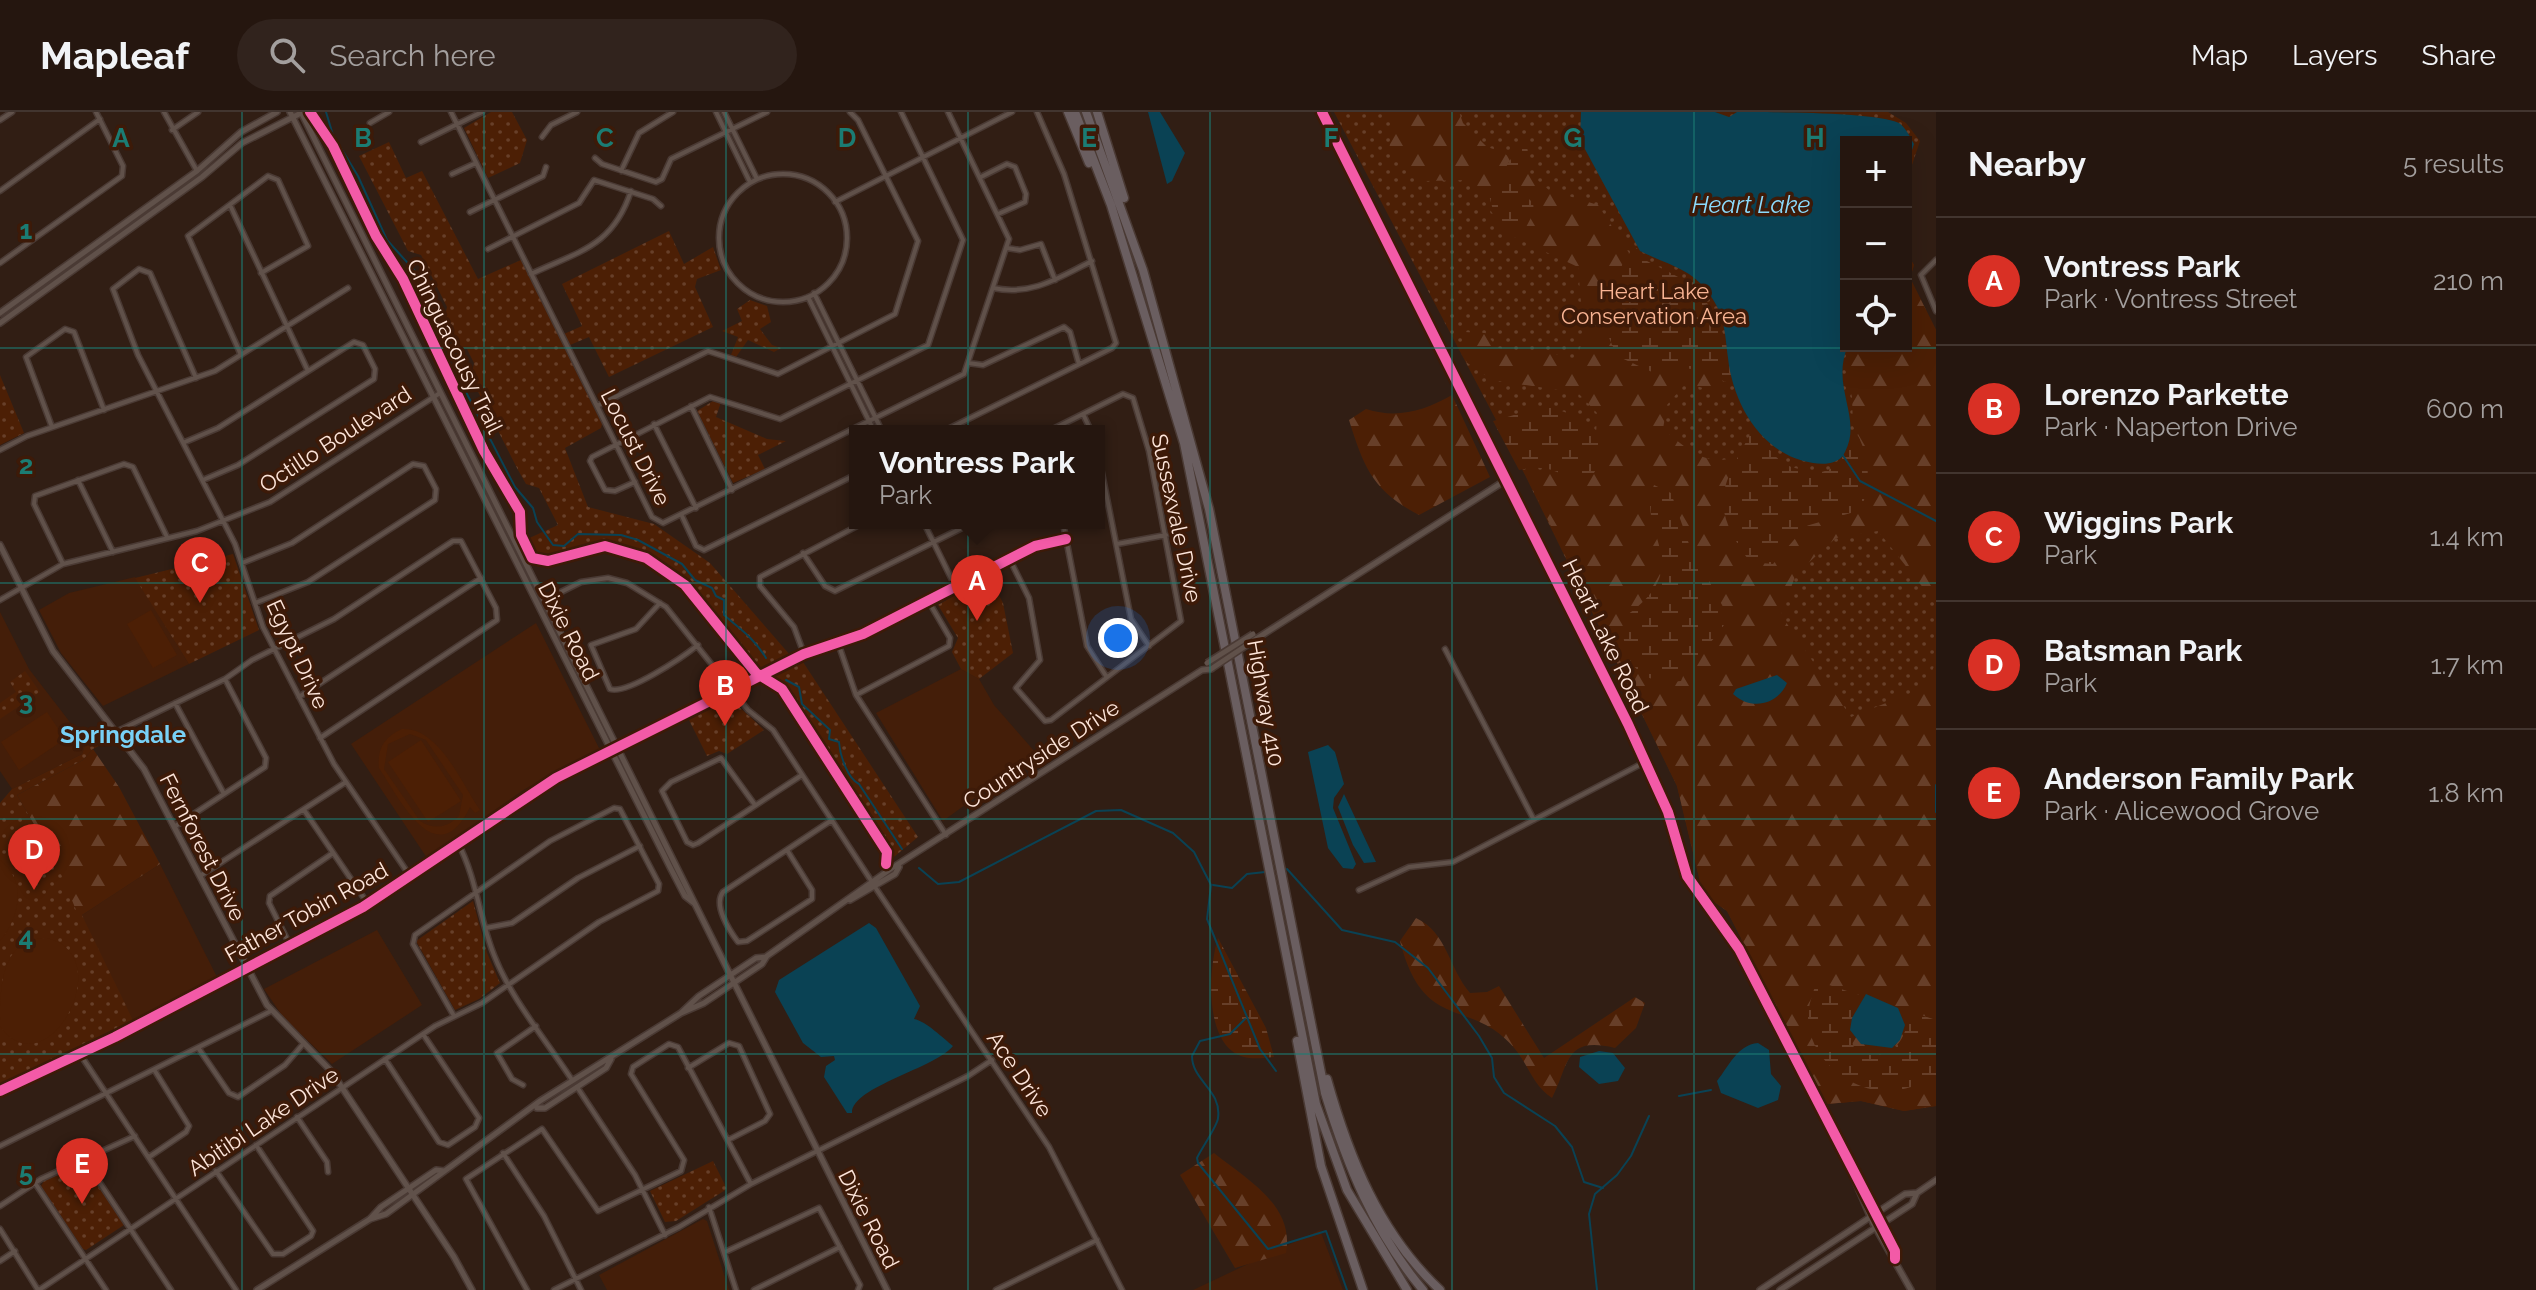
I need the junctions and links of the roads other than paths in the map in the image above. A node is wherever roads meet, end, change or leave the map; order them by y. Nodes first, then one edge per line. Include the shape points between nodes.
1 (12, 112) edge
2 (96, 112) edge
3 (164, 112) edge
4 (198, 112) edge
5 (277, 112) edge
6 (302, 112) edge
7 (389, 112) edge
8 (451, 112) edge
9 (482, 112) edge
10 (577, 112) edge
11 (673, 112) edge
12 (716, 112) edge
13 (724, 112) edge
14 (767, 112) edge
15 (850, 112) edge
16 (901, 112) edge
17 (948, 112) edge
18 (1012, 112) edge
19 (1037, 112) edge
20 (1068, 112) edge
21 (1075, 112) edge
22 (1086, 112) edge
23 (1097, 112) edge
24 (1322, 112) edge
25 (291, 114) edge
26 (100, 119) junction
27 (0, 120) edge
28 (370, 123) dead end
29 (458, 124) junction
30 (172, 130) junction
31 (729, 131) junction
32 (542, 137) dead end
33 (961, 138) junction
34 (421, 142) dead end
35 (595, 158) dead end
36 (923, 158) junction
37 (476, 163) junction
38 (546, 167) dead end
39 (197, 171) junction
40 (621, 171) junction
41 (452, 174) dead end
42 (886, 176) junction
43 (981, 177) junction
44 (757, 179) junction
45 (751, 182) junction
46 (0, 191) edge
47 (631, 191) junction
48 (495, 200) junction
49 (835, 202) junction
50 (230, 205) junction
51 (1111, 205) junction
52 (661, 206) dead end
53 (470, 212) dead end
54 (998, 214) junction
55 (1129, 226) junction
56 (513, 237) junction
57 (1007, 248) junction
58 (488, 249) dead end
59 (1936, 260) edge
60 (1092, 261) junction
61 (0, 263) edge
62 (261, 273) junction
63 (531, 274) junction
64 (1055, 280) junction
65 (348, 288) dead end
66 (993, 288) junction
67 (814, 293) junction
68 (808, 296) junction
69 (1936, 311) edge
70 (0, 313) edge
71 (0, 323) edge
72 (286, 327) junction
73 (839, 343) junction
74 (832, 347) junction
75 (241, 355) junction
76 (968, 363) junction
77 (1079, 364) junction
78 (308, 371) junction
79 (196, 378) junction
80 (857, 381) junction
81 (851, 384) junction
82 (157, 391) junction
83 (440, 393) junction
84 (433, 396) junction
85 (597, 406) junction
86 (691, 406) junction
87 (104, 410) junction
88 (1083, 414) junction
89 (876, 419) junction
90 (870, 422) junction
91 (654, 424) junction
92 (864, 425) edge
93 (871, 425) edge
94 (879, 425) edge
95 (956, 425) edge
96 (1061, 425) edge
97 (1088, 425) edge
98 (52, 427) junction
99 (849, 432) edge
100 (185, 442) junction
101 (616, 444) junction
102 (0, 450) edge
103 (849, 478) edge
104 (78, 480) junction
105 (203, 480) junction
106 (1506, 480) junction
107 (635, 482) junction
108 (732, 490) junction
109 (1105, 492) edge
110 (696, 508) junction
111 (682, 516) junction
112 (224, 521) junction
113 (851, 529) edge
114 (927, 529) edge
115 (960, 529) edge
116 (1064, 529) edge
117 (1166, 535) junction
118 (168, 538) junction
119 (1066, 539) junction
120 (933, 542) junction
121 (1116, 544) junction
122 (0, 545) edge
123 (113, 552) junction
124 (803, 553) junction
125 (1009, 558) junction
126 (242, 563) junction
127 (63, 564) junction
128 (481, 578) junction
129 (955, 586) junction
130 (21, 587) junction
131 (0, 600) edge
132 (545, 600) junction
133 (929, 602) junction
134 (255, 603) junction
135 (660, 603) junction
136 (838, 643) junction
137 (698, 645) junction
138 (1149, 646) junction
139 (274, 648) junction
140 (1445, 649) dead end
141 (804, 654) junction
142 (1106, 676) junction
143 (225, 679) junction
144 (733, 691) junction
145 (856, 695) junction
146 (299, 697) junction
147 (175, 703) junction
148 (116, 732) junction
149 (320, 738) junction
150 (620, 748) junction
151 (612, 751) junction
152 (1645, 762) junction
153 (803, 774) junction
154 (346, 782) junction
155 (224, 794) junction
156 (755, 805) junction
157 (304, 810) junction
158 (832, 820) junction
159 (1534, 820) junction
160 (174, 827) junction
161 (946, 835) junction
162 (458, 843) junction
163 (640, 846) junction
164 (787, 850) junction
165 (333, 853) junction
166 (200, 876) junction
167 (410, 877) junction
168 (873, 884) junction
169 (1359, 890) dead end
170 (478, 891) junction
171 (368, 904) junction
172 (695, 904) junction
173 (486, 928) junction
174 (290, 945) junction
175 (767, 956) junction
176 (247, 968) junction
177 (730, 976) junction
178 (509, 984) junction
179 (733, 984) junction
180 (271, 1011) junction
181 (681, 1013) junction
182 (1296, 1013) junction
183 (454, 1016) junction
184 (536, 1026) junction
185 (423, 1034) junction
186 (304, 1043) junction
187 (199, 1048) junction
188 (80, 1054) junction
189 (1317, 1058) junction
190 (385, 1059) junction
191 (611, 1059) junction
192 (992, 1060) junction
193 (688, 1068) junction
194 (155, 1071) junction
195 (572, 1080) junction
196 (523, 1085) dead end
197 (577, 1087) junction
198 (342, 1088) junction
199 (0, 1091) edge
200 (107, 1095) junction
201 (536, 1108) junction
202 (297, 1117) junction
203 (135, 1136) junction
204 (728, 1140) junction
205 (256, 1145) junction
206 (0, 1146) edge
207 (817, 1151) junction
208 (503, 1153) junction
209 (149, 1157) junction
210 (84, 1159) junction
211 (216, 1171) junction
212 (445, 1171) junction
213 (328, 1172) dead end
214 (1936, 1180) edge
215 (35, 1183) junction
216 (751, 1184) junction
217 (408, 1189) junction
218 (643, 1191) junction
219 (1917, 1193) junction
220 (412, 1196) junction
221 (176, 1198) junction
222 (0, 1206) edge
223 (709, 1207) junction
224 (1873, 1216) junction
225 (370, 1219) junction
226 (1878, 1226) junction
227 (129, 1227) junction
228 (0, 1229) edge
229 (665, 1235) junction
230 (1097, 1240) junction
231 (840, 1247) junction
232 (15, 1251) junction
233 (725, 1252) junction
234 (84, 1257) junction
235 (1808, 1259) junction
236 (0, 1261) edge
237 (1814, 1268) junction
238 (575, 1279) junction
239 (276, 1281) junction
240 (39, 1290) edge
241 (106, 1290) edge
242 (171, 1290) edge
243 (236, 1290) edge
244 (257, 1290) edge
245 (271, 1290) edge
246 (472, 1290) edge
247 (527, 1290) edge
248 (554, 1290) edge
249 (581, 1290) edge
250 (736, 1290) edge
251 (754, 1290) edge
252 (858, 1290) edge
253 (887, 1290) edge
254 (996, 1290) edge
255 (1122, 1290) edge
256 (1363, 1290) edge
257 (1407, 1290) edge
258 (1423, 1290) edge
259 (1440, 1290) edge
260 (1760, 1290) edge
261 (1780, 1290) edge
262 (1911, 1290) edge

1 - 27 street
2 - 26 street
3 - 30 street
4 - 30 street
5 - 39 main road via 241,132
6 - 25 main road
6 - 83 main road, Dixie Road
7 - 28 street
8 - 29 street, Locust Drive
9 - 29 street
10 - 32 street via 551,125
11 - 40 street via 639,133
12 - 31 street
13 - 31 street
14 - 31 street
15 - 42 street
16 - 36 street
17 - 33 street
18 - 33 street
19 - 60 street
20 - 51 highway
21 - 51 highway, Highway 410
22 - 55 highway, Highway 410
23 - 55 highway
24 - 106 main road, Heart Lake Road
25 - 71 main road via 234,148 190,186
25 - 84 main road, Dixie Road
26 - 46 street
26 - 61 street via 123,166 122,176
29 - 34 street
29 - 37 street, Locust Drive
30 - 39 street
31 - 40 street via 671,159 657,182
31 - 44 street
31 - 45 street
33 - 36 street
33 - 43 street
35 - 40 street
36 - 42 street
36 - 80 street via 962,234 963,246 928,345
37 - 41 street
37 - 48 street, Locust Drive
38 - 48 street via 543,176
39 - 70 main road
42 - 49 street
42 - 73 street via 918,246 895,314
43 - 54 street
43 - 54 street via 1007,164 1015,167 1025,202
44 - 45 street
44 - 49 street via 800,177 821,187
45 - 68 street via 734,197 722,219 720,249 727,270 763,299
47 - 52 street
47 - 56 street via 591,181 579,203
47 - 63 street via 611,232
48 - 53 street
48 - 56 street, Locust Drive
49 - 67 street via 845,224 845,252 835,275
50 - 62 street
50 - 62 street via 268,176 274,177 307,238 303,252
50 - 75 street via 188,236
51 - 182 highway, Highway 410 via 1184,443
54 - 57 street via 1009,239
55 - 189 highway, Highway 410 via 1209,509
56 - 58 street
56 - 63 street, Locust Drive
57 - 64 street via 1041,244
57 - 66 street
59 - 69 street via 1921,275
60 - 64 street
60 - 77 street via 1116,343
62 - 72 street
63 - 85 street, Locust Drive
64 - 66 street via 1021,292
65 - 72 street
66 - 76 street
67 - 68 street
67 - 73 street
68 - 74 street
72 - 75 street
72 - 78 street
73 - 74 street
73 - 80 street
74 - 81 street
74 - 85 street via 778,374 708,351
75 - 79 street
76 - 77 street via 981,366 1064,327
76 - 89 street, Locust Drive via 960,377
77 - 95 street
78 - 100 street via 218,428
78 - 105 street via 359,341 376,374 238,465
79 - 82 street
79 - 82 street, Egypt Drive via 152,278 147,269 139,269 115,286 114,293
80 - 81 street
80 - 89 street
81 - 86 street via 778,419 714,397
81 - 90 street
82 - 87 street
82 - 100 street, Egypt Drive
83 - 84 street, Octillo Boulevard
83 - 132 main road, Dixie Road
84 - 112 street, Octillo Boulevard via 270,502
84 - 151 main road, Dixie Road
85 - 101 street, Locust Drive
86 - 91 street
86 - 108 street
87 - 98 street
87 - 98 street via 74,332 65,329 26,357
88 - 96 street, Sussexvale Drive
88 - 97 street
88 - 117 street, Sussexvale Drive via 1123,394 1133,398
89 - 90 street, Locust Drive
89 - 94 street
90 - 92 street, Locust Drive
90 - 93 street
91 - 101 street
91 - 110 street
98 - 102 street
99 - 108 street, Locust Drive
100 - 105 street, Egypt Drive
101 - 107 street, Locust Drive
101 - 107 street via 591,459 603,487 615,491
103 - 111 street via 704,550 696,546
104 - 118 street via 129,464
104 - 123 street
104 - 127 street via 33,500
105 - 112 street, Egypt Drive
106 - 152 main road, Heart Lake Road
106 - 161 main road, Countryside Drive, bridge
107 - 111 street, Locust Drive via 654,520 666,523
108 - 110 street, Locust Drive
109 - 121 street
110 - 111 street, Locust Drive
112 - 118 street, Octillo Boulevard
112 - 126 street, Egypt Drive
113 - 124 street
114 - 120 street
115 - 120 street
116 - 119 street
117 - 121 street
117 - 138 street, Sussexvale Drive via 1182,619
118 - 123 street, Octillo Boulevard
119 - 125 street
119 - 142 street via 1087,646
120 - 124 street via 835,591 825,586
120 - 129 street
121 - 138 street via 1131,619
122 - 130 main road, Fernforest Drive
123 - 127 street, Octillo Boulevard
124 - 141 street via 763,573 759,582 794,627
125 - 129 street
125 - 142 street, Sussexvale Drive via 1029,598 1040,660 1018,682 1017,691 1048,721
126 - 134 street, Egypt Drive
126 - 134 street via 292,543 413,464 424,466 436,489 435,500 308,582
127 - 130 street, Octillo Boulevard
128 - 139 street via 464,545 454,541 334,619
128 - 146 street
128 - 149 street via 498,613 495,622
129 - 133 street
130 - 131 street, Octillo Boulevard
130 - 148 main road, Fernforest Drive via 57,657
132 - 135 street, Ace Drive via 602,578 627,583
132 - 150 main road, Dixie Road
133 - 136 street
133 - 145 street via 950,638 949,646
134 - 139 street, Egypt Drive
135 - 137 street, Ace Drive
135 - 137 street via 636,629 591,645 610,689 623,689 677,662
136 - 141 street
136 - 145 street
137 - 144 street, Ace Drive
138 - 142 street, Sussexvale Drive
139 - 143 street
139 - 146 street, Egypt Drive
140 - 159 street
141 - 144 street
143 - 147 street
143 - 155 street via 267,763
144 - 150 street
144 - 153 street, Ace Drive via 773,730
145 - 161 street
146 - 149 street, Egypt Drive
147 - 148 street
147 - 155 street
148 - 160 main road, Fernforest Drive via 144,769
149 - 154 street, Egypt Drive
150 - 151 main road, Father Tobin Road
150 - 172 main road, Dixie Road
151 - 162 main road, Father Tobin Road via 530,793
151 - 172 main road, Dixie Road via 685,896
152 - 159 street
152 - 224 main road, Heart Lake Road via 1668,812 1687,876 1739,949
153 - 156 street
153 - 158 street, Ace Drive
154 - 157 street
154 - 167 street, Egypt Drive
155 - 160 street
156 - 156 street via 721,758 662,791 690,845
157 - 165 street
157 - 166 street
158 - 164 street
158 - 168 street, Ace Drive
159 - 169 street via 1453,862 1409,867
160 - 166 main road, Fernforest Drive
161 - 168 main road, Countryside Drive
162 - 167 main road, Father Tobin Road
162 - 170 street
163 - 170 street via 623,812 614,808 556,837
163 - 173 street via 578,878 512,923
163 - 178 street, Abitibi Lake Drive via 658,891 599,922
164 - 164 street via 719,896 738,942 813,897
165 - 171 street
165 - 174 street via 270,896
166 - 176 main road, Fernforest Drive
167 - 171 main road, Father Tobin Road
168 - 175 main road, Countryside Drive
168 - 192 street, Ace Drive
170 - 173 street
170 - 183 street via 413,939
171 - 174 main road, Father Tobin Road
172 - 177 main road, Dixie Road
173 - 178 street
174 - 176 main road, Father Tobin Road
175 - 177 main road, Countryside Drive
175 - 179 main road, Countryside Drive
176 - 180 main road, Fernforest Drive
176 - 188 main road, Father Tobin Road
177 - 179 main road, Dixie Road
177 - 181 main road, Countryside Drive
178 - 183 street, Abitibi Lake Drive
178 - 184 street
179 - 181 main road, Countryside Drive
179 - 207 main road, Dixie Road
180 - 186 main road, Fernforest Drive
180 - 187 street
181 - 191 main road, Countryside Drive
182 - 256 highway via 1318,1154
182 - 257 highway, Highway 410 via 1331,1149 1360,1216
183 - 185 street, Abitibi Lake Drive
184 - 195 street
184 - 196 street via 497,1053 512,1079
185 - 190 street, Abitibi Lake Drive
185 - 190 street via 479,1118 475,1127 448,1145 439,1142
186 - 187 street via 285,1065 238,1097 229,1093
186 - 198 main road, Fernforest Drive
187 - 194 street
188 - 199 main road, Father Tobin Road
188 - 200 street
189 - 258 highway, Highway 410 via 1357,1185 1384,1238
189 - 259 highway via 1364,1186 1399,1243
190 - 198 street, Abitibi Lake Drive
191 - 195 main road, Countryside Drive
191 - 197 main road, Countryside Drive
192 - 207 street
192 - 230 street, Ace Drive via 1049,1147
193 - 204 street
193 - 204 street via 729,1043 739,1046 770,1114
193 - 218 street via 678,1047 669,1044 631,1070 685,1163 681,1171
194 - 200 street
194 - 209 street via 189,1126
195 - 197 main road
195 - 201 main road, Countryside Drive
197 - 201 main road, Countryside Drive via 545,1108
197 - 218 street
198 - 202 street, Abitibi Lake Drive
198 - 217 main road, Fernforest Drive
200 - 203 street
200 - 206 street
201 - 212 main road, Countryside Drive
202 - 205 street, Abitibi Lake Drive
202 - 213 street via 327,1162
203 - 209 street
203 - 210 street
204 - 216 street
205 - 211 street, Abitibi Lake Drive
205 - 211 street via 313,1231 311,1236 283,1254 273,1254
207 - 216 street
207 - 253 main road, Dixie Road
208 - 218 street via 542,1129 573,1170 592,1209 602,1211
208 - 238 street via 544,1216
208 - 247 street via 465,1182
209 - 221 street
210 - 215 street
210 - 227 street
211 - 221 street, Abitibi Lake Drive
212 - 217 main road, Countryside Drive via 436,1170
212 - 220 main road, Countryside Drive
214 - 219 main road
215 - 222 street
215 - 234 street
216 - 223 street
217 - 220 main road, Fernforest Drive
217 - 225 main road, Countryside Drive
218 - 229 street
219 - 224 main road via 1905,1194
219 - 226 main road via 1912,1204
220 - 225 main road, Countryside Drive
220 - 246 main road, Fernforest Drive
221 - 227 street, Abitibi Lake Drive
221 - 243 street
223 - 229 street
223 - 233 street
224 - 226 main road, Heart Lake Road
224 - 235 main road
225 - 239 main road, Countryside Drive
226 - 237 main road
226 - 262 main road, Heart Lake Road
227 - 234 street, Abitibi Lake Drive
227 - 242 street
228 - 232 street
229 - 238 street
230 - 254 street
230 - 255 street, Ace Drive
231 - 233 street via 816,1207
231 - 251 street
231 - 252 street
232 - 236 street
232 - 240 street
233 - 250 street
234 - 240 street, Abitibi Lake Drive
234 - 241 street
235 - 237 main road
235 - 260 main road
237 - 261 main road
238 - 248 street
238 - 249 street
239 - 244 main road, Countryside Drive
239 - 245 main road, Countryside Drive

